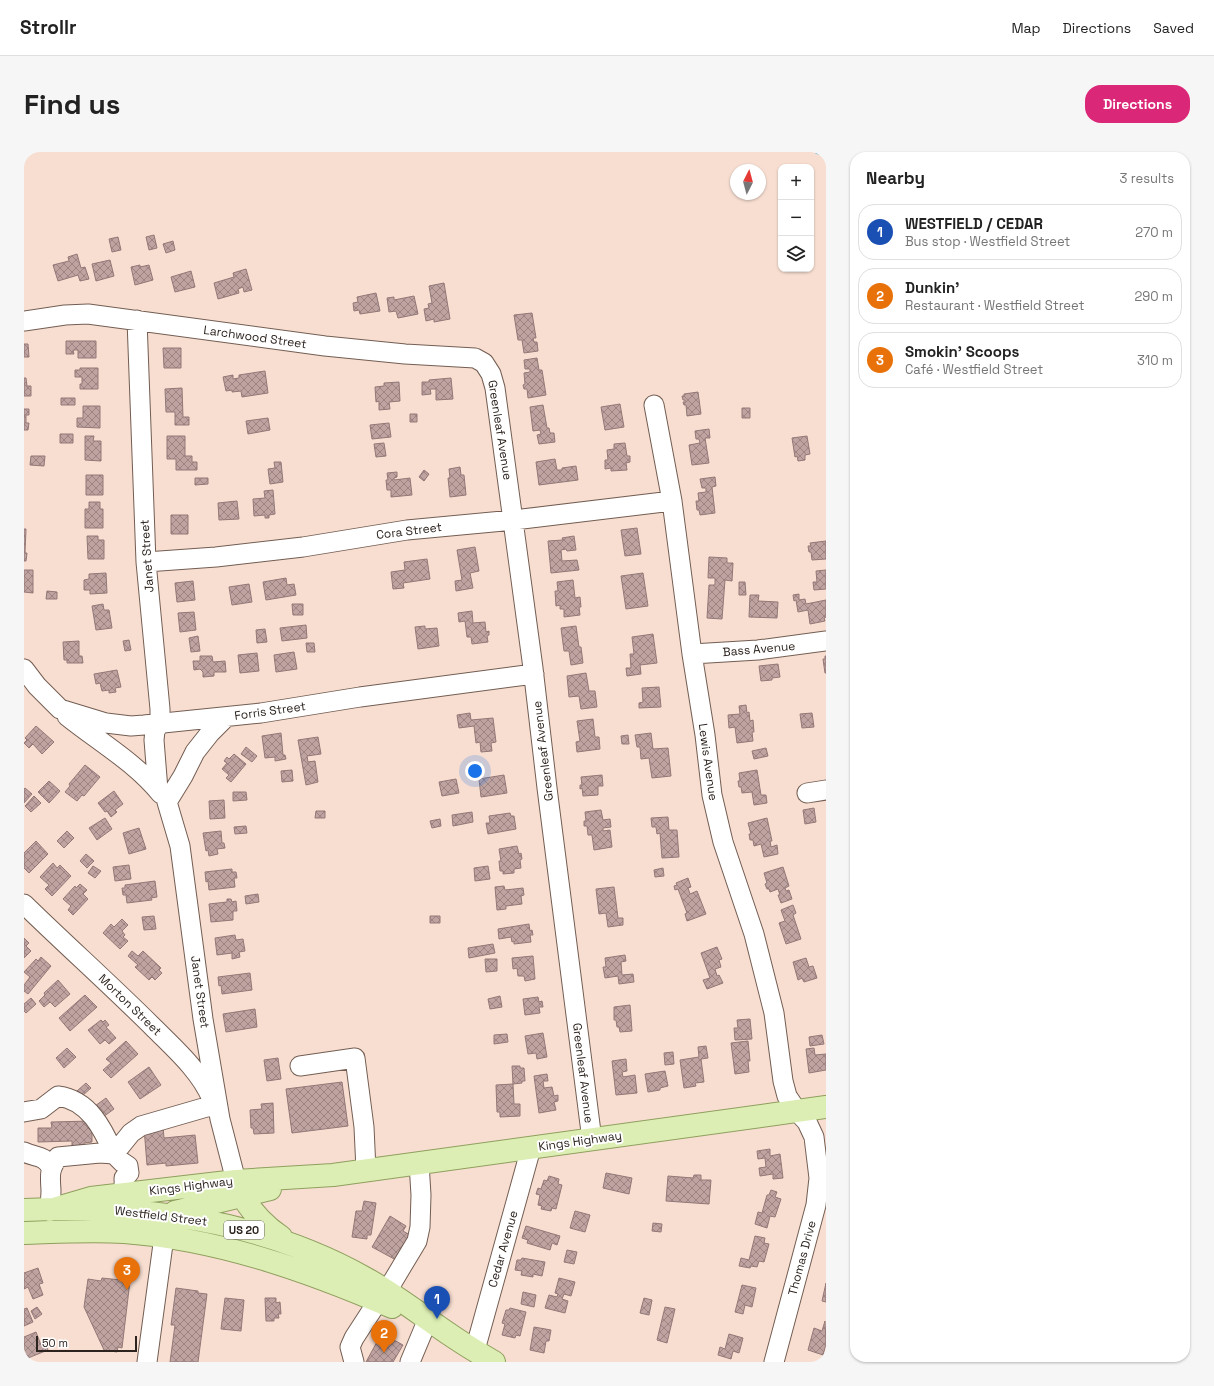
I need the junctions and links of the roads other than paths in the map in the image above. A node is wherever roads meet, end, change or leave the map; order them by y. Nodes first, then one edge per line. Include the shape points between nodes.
1 (137, 320) junction
2 (24, 321) edge
3 (486, 365) joint
4 (654, 405) dead end
5 (672, 501) junction
6 (514, 520) junction
7 (146, 562) junction
8 (826, 641) edge
9 (692, 654) junction
10 (24, 669) edge
11 (534, 674) junction
12 (60, 709) junction
13 (226, 717) junction
14 (160, 723) junction
15 (826, 790) edge
16 (807, 793) dead end
17 (162, 796) junction
18 (24, 904) edge
19 (300, 1066) dead end
20 (826, 1107) edge
21 (217, 1110) junction
22 (797, 1111) junction
23 (24, 1112) edge
24 (592, 1140) junction
25 (531, 1148) junction
26 (24, 1152) edge
27 (419, 1163) junction
28 (51, 1167) junction
29 (366, 1170) junction
30 (122, 1180) junction
31 (239, 1188) junction
32 (24, 1210) edge
33 (50, 1210) junction
34 (166, 1215) junction
35 (24, 1233) edge
36 (164, 1237) junction
37 (295, 1247) junction
38 (382, 1296) junction
39 (432, 1323) junction
40 (475, 1350) junction
41 (353, 1360) edge
42 (147, 1362) edge
43 (410, 1362) edge
44 (494, 1362) edge
45 (774, 1362) edge

1 - 2 street, Larchwood Street via 88,314
1 - 3 street, Larchwood Street via 332,347 475,358
1 - 7 street, Janet Street
3 - 6 street, Greenleaf Avenue via 495,388
4 - 5 street, Lewis Avenue
5 - 6 street, Cora Street
5 - 9 street, Lewis Avenue
6 - 7 street, Cora Street via 407,530 303,547 216,557
6 - 11 street, Greenleaf Avenue
7 - 14 street, Janet Street
8 - 9 street, Bass Avenue via 758,650
9 - 22 street, Lewis Avenue via 712,795 722,842 754,934 774,1013 783,1081 787,1096
10 - 12 street, Forris Street
11 - 13 street, Forris Street
11 - 24 street, Greenleaf Avenue
12 - 14 street, Forris Street via 106,723 131,726
12 - 17 street, Janet Street via 131,764
13 - 14 street, Forris Street
13 - 17 street via 210,732 195,752 183,776
14 - 17 street, Janet Street via 155,731 154,740
15 - 16 street
17 - 21 street, Janet Street via 180,846
18 - 21 street, Morton Street via 190,1064 208,1088
19 - 29 street via 355,1058 364,1127
20 - 22 main road, Kings Highway
21 - 30 street via 141,1126 131,1132
21 - 31 street, Janet Street
22 - 24 main road, Kings Highway
22 - 45 street, Thomas Drive via 807,1122 814,1137 819,1184 812,1221
23 - 30 street via 41,1109 58,1096 68,1097 80,1104 98,1121
24 - 25 main road, Kings Highway
25 - 27 main road, Kings Highway
25 - 40 street, Cedar Avenue
26 - 28 street via 40,1156 47,1160
27 - 29 main road, Kings Highway
27 - 38 street via 421,1195 417,1241
28 - 30 street via 58,1157 100,1153
28 - 33 street
29 - 31 main road, Kings Highway
30 - 31 main road, Kings Highway
30 - 33 main road, Kings Highway via 91,1198
30 - 34 main road, Westfield Street / US 20
31 - 34 main road, Kings Highway
31 - 37 main road via 253,1213 262,1223
32 - 33 main road
34 - 36 street
34 - 37 main road, Westfield Street / US 20 via 224,1225
35 - 36 main road, Westfield Street / US 20 via 93,1231
36 - 38 main road, Westfield Street / US 20 via 221,1247
36 - 42 street
37 - 38 main road, Westfield Street / US 20 via 341,1266
38 - 39 main road, Westfield Street / US 20
38 - 41 street via 354,1338 350,1347
39 - 40 main road, Westfield Street / US 20
39 - 43 street
40 - 44 main road, Westfield Street / US 20

